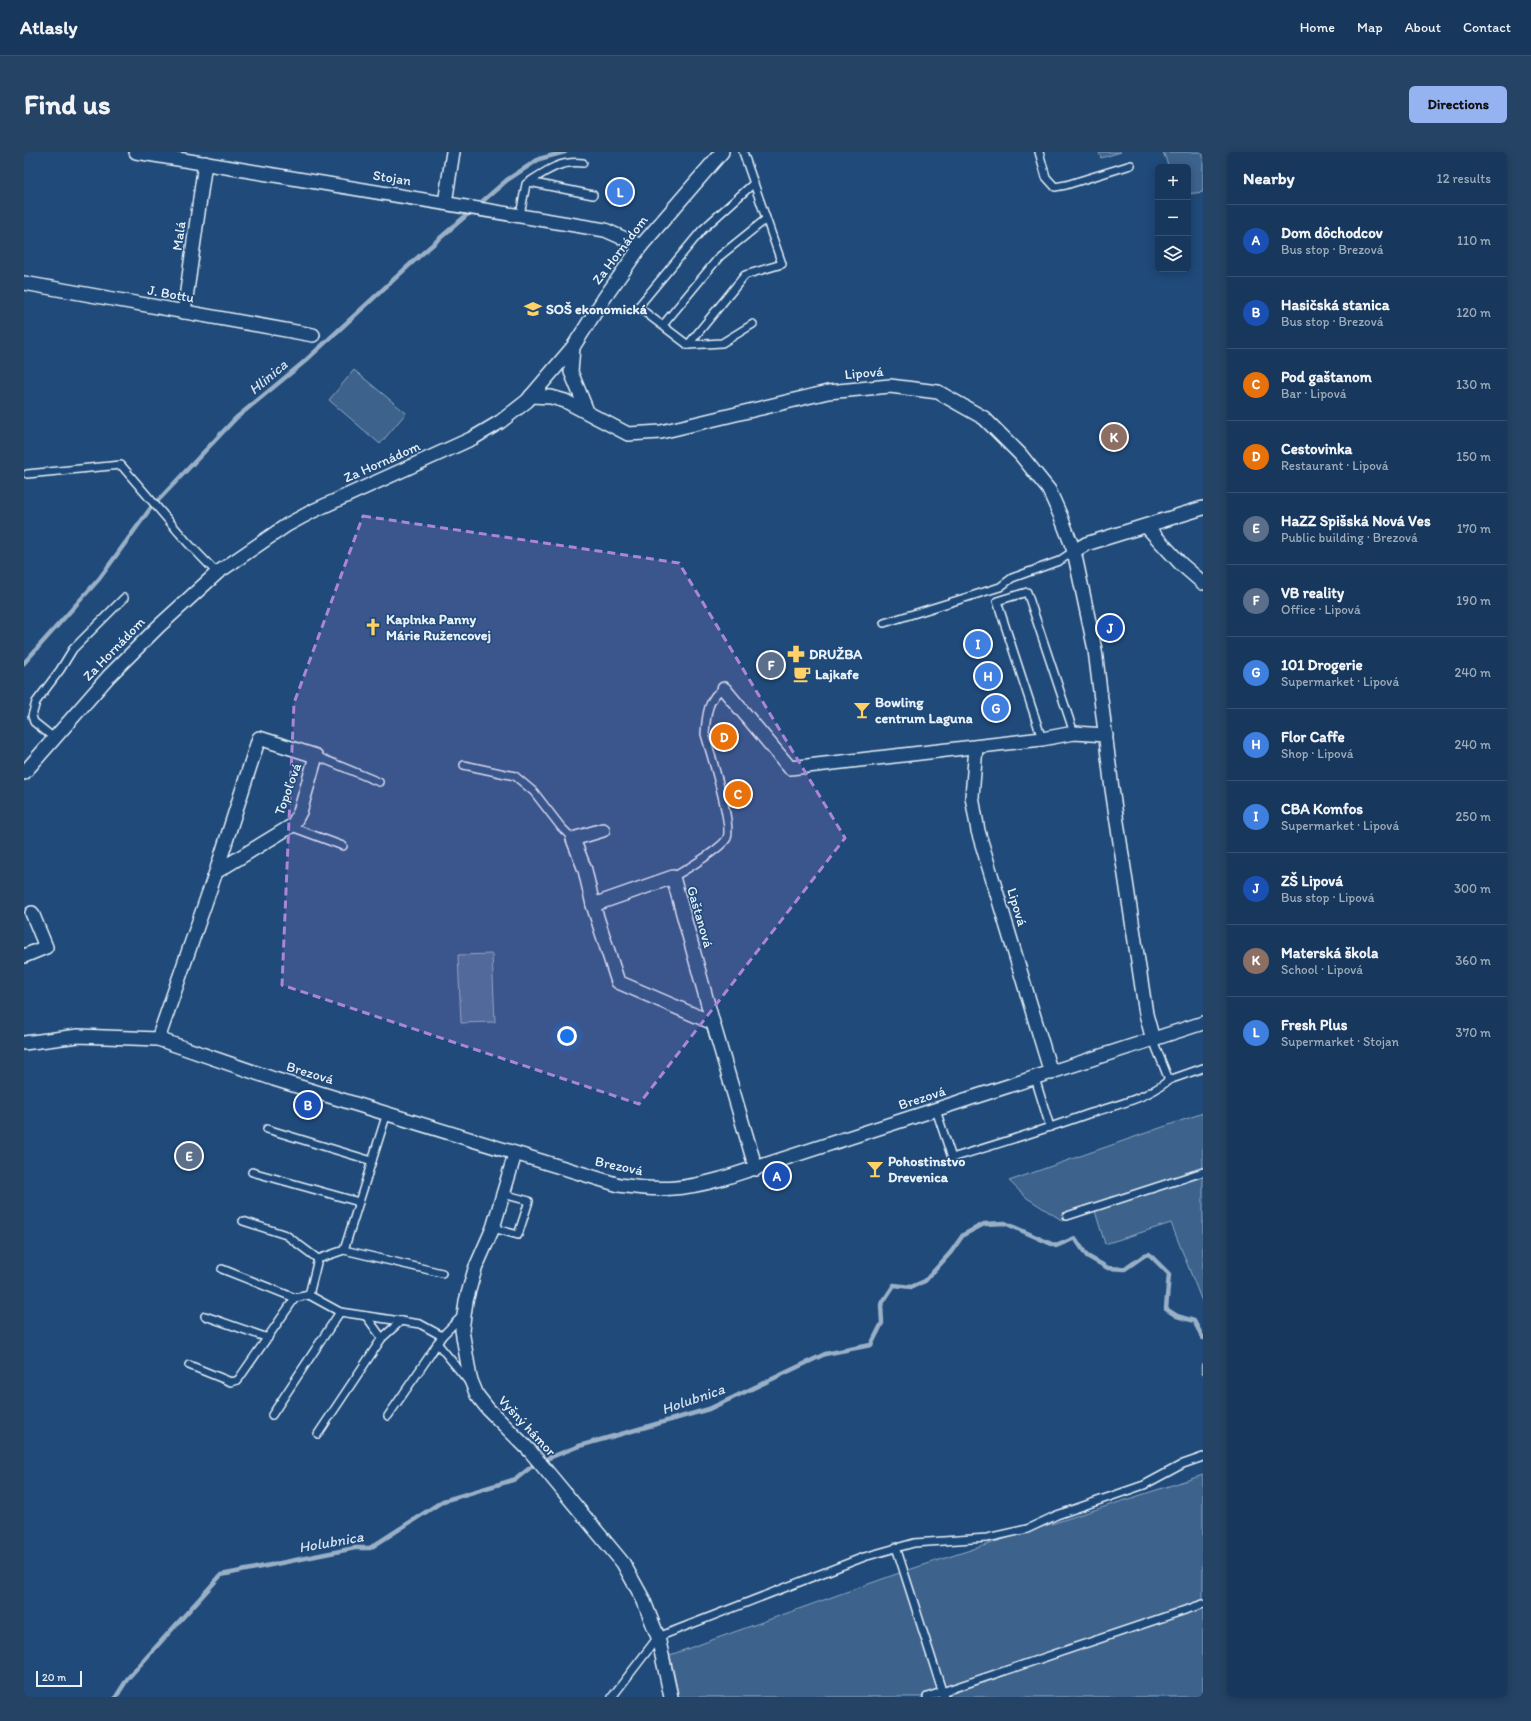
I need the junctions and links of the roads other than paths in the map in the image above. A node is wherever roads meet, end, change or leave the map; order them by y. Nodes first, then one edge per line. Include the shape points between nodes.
1 (136, 152) edge
2 (453, 152) edge
3 (722, 152) edge
4 (743, 152) edge
5 (1039, 152) edge
6 (204, 163) junction
7 (583, 163) dead end
8 (1131, 165) dead end
9 (529, 182) junction
10 (754, 183) junction
11 (593, 195) dead end
12 (445, 203) junction
13 (520, 215) junction
14 (766, 219) junction
15 (641, 246) junction
16 (24, 283) edge
17 (184, 312) junction
18 (753, 324) dead end
19 (662, 325) junction
20 (313, 335) dead end
21 (688, 345) junction
22 (573, 347) junction
23 (531, 396) junction
24 (586, 411) junction
25 (27, 474) dead end
26 (1203, 508) edge
27 (1146, 526) junction
28 (1074, 551) junction
29 (217, 573) junction
30 (1203, 583) edge
31 (124, 598) dead end
32 (884, 624) dead end
33 (724, 689) joint
34 (1074, 733) junction
35 (1106, 735) junction
36 (54, 738) junction
37 (1042, 739) junction
38 (976, 747) junction
39 (316, 756) junction
40 (464, 764) dead end
41 (24, 773) edge
42 (379, 782) dead end
43 (293, 825) junction
44 (603, 830) dead end
45 (574, 840) junction
46 (343, 846) dead end
47 (216, 872) junction
48 (672, 877) junction
49 (593, 905) junction
50 (32, 913) dead end
51 (24, 956) edge
52 (713, 1023) junction
53 (1203, 1024) edge
54 (158, 1039) junction
55 (1153, 1040) junction
56 (24, 1043) edge
57 (1203, 1068) edge
58 (1051, 1073) junction
59 (1035, 1078) junction
60 (1169, 1080) junction
61 (936, 1110) junction
62 (387, 1113) junction
63 (1050, 1127) junction
64 (267, 1129) dead end
65 (515, 1154) junction
66 (372, 1161) junction
67 (756, 1168) junction
68 (252, 1172) dead end
69 (1203, 1172) edge
70 (503, 1194) junction
71 (359, 1202) junction
72 (1067, 1216) dead end
73 (243, 1221) dead end
74 (493, 1228) junction
75 (344, 1250) junction
76 (318, 1259) junction
77 (222, 1269) dead end
78 (442, 1273) dead end
79 (309, 1295) junction
80 (295, 1298) junction
81 (340, 1312) junction
82 (465, 1313) junction
83 (205, 1316) dead end
84 (366, 1316) junction
85 (401, 1321) junction
86 (442, 1336) junction
87 (268, 1338) junction
88 (382, 1338) junction
89 (437, 1343) junction
90 (189, 1366) dead end
91 (474, 1389) junction
92 (272, 1415) dead end
93 (388, 1416) dead end
94 (318, 1434) dead end
95 (1203, 1457) edge
96 (896, 1547) junction
97 (1203, 1604) edge
98 (658, 1637) junction
99 (943, 1694) edge
100 (612, 1697) edge
101 (671, 1697) edge
102 (927, 1697) edge

1 - 6 street, Stojan
2 - 12 street
3 - 15 street, Za Hornádom
4 - 10 lane
5 - 8 lane via 1046,177 1055,187
6 - 12 street, Stojan
6 - 17 street, Malá
7 - 9 lane via 558,164
9 - 11 lane
9 - 13 lane via 526,184
10 - 14 lane
10 - 19 lane via 702,230 638,307
12 - 13 street, Stojan
13 - 15 street, Stojan via 605,230
14 - 19 lane via 720,256
14 - 21 lane via 782,264 745,275
15 - 22 street, Za Hornádom
16 - 17 street, J. Bottu
17 - 20 street, J. Bottu
18 - 21 lane via 722,343
19 - 21 lane
22 - 23 street, Za Hornádom
22 - 24 street via 571,372
23 - 24 street, Lipová via 551,397
23 - 29 street, Za Hornádom via 500,422 441,453 287,525
24 - 28 street, Lipová via 628,434 661,432 828,392 890,386 938,392 984,418 1020,454 1049,490
25 - 29 lane via 121,465
26 - 27 street
27 - 28 street via 1086,544
27 - 30 street via 1181,564
28 - 32 lane via 1059,561 1012,578 1000,587
28 - 35 street, Lipová via 1095,650
29 - 36 street, Za Hornádom via 158,626
31 - 36 lane via 73,649 36,702 32,716 34,722
33 - 38 street via 790,768
33 - 48 lane via 716,692 711,701 705,734 726,815 727,838 686,870
34 - 35 street
34 - 37 street
34 - 37 lane via 1027,592 998,601
35 - 55 street, Lipová via 1146,1014
36 - 41 street, Za Hornádom
37 - 38 street
38 - 58 street, Lipová via 972,796 978,831
39 - 42 lane
39 - 43 street, Topoľová via 300,812
39 - 47 street, Topoľová via 259,738
40 - 45 lane via 515,776 534,792
43 - 46 lane via 297,829
43 - 47 street, Topoľová
44 - 45 street
45 - 49 street via 585,870
47 - 54 street, Topoľová
48 - 49 street, Gaštanová
48 - 52 street, Gaštanová
49 - 52 street via 618,982
50 - 51 street via 46,947
52 - 67 street, Gaštanová
53 - 55 street, Brezová
54 - 56 street, Brezová via 78,1036
54 - 62 street, Brezová via 274,1079
55 - 58 street, Brezová
55 - 60 lane
57 - 60 lane
58 - 59 street, Brezová
59 - 61 street, Brezová
59 - 63 lane
60 - 63 lane via 1150,1093
61 - 63 lane via 952,1158
61 - 67 street, Brezová
62 - 65 street, Brezová
62 - 66 lane
64 - 66 lane
65 - 67 street, Brezová via 619,1185 641,1188 684,1188
65 - 70 street, Vyšný hámor
66 - 71 lane
68 - 71 lane
69 - 72 lane
70 - 74 street, Vyšný hámor
70 - 74 lane via 529,1201 518,1234
71 - 75 lane
73 - 76 lane via 286,1235
74 - 82 street, Vyšný hámor via 475,1269
75 - 76 lane
75 - 78 lane
76 - 79 lane
77 - 80 lane
79 - 80 lane
79 - 81 lane
80 - 87 lane
81 - 84 lane
81 - 92 lane
82 - 86 lane
82 - 91 street, Vyšný hámor via 462,1330
83 - 87 lane
84 - 85 lane
84 - 88 lane
85 - 86 lane via 420,1324
85 - 88 lane
86 - 89 lane
87 - 90 lane via 238,1380 231,1382
88 - 94 lane
89 - 91 lane
89 - 93 lane
91 - 98 street, Vyšný hámor via 488,1409 530,1451 623,1563 643,1600
95 - 96 lane via 1183,1464 1144,1485 1057,1515 1026,1529 987,1538 914,1543
96 - 98 lane
96 - 99 lane
97 - 99 lane
98 - 100 lane
98 - 101 street, Vyšný hámor
99 - 102 lane

